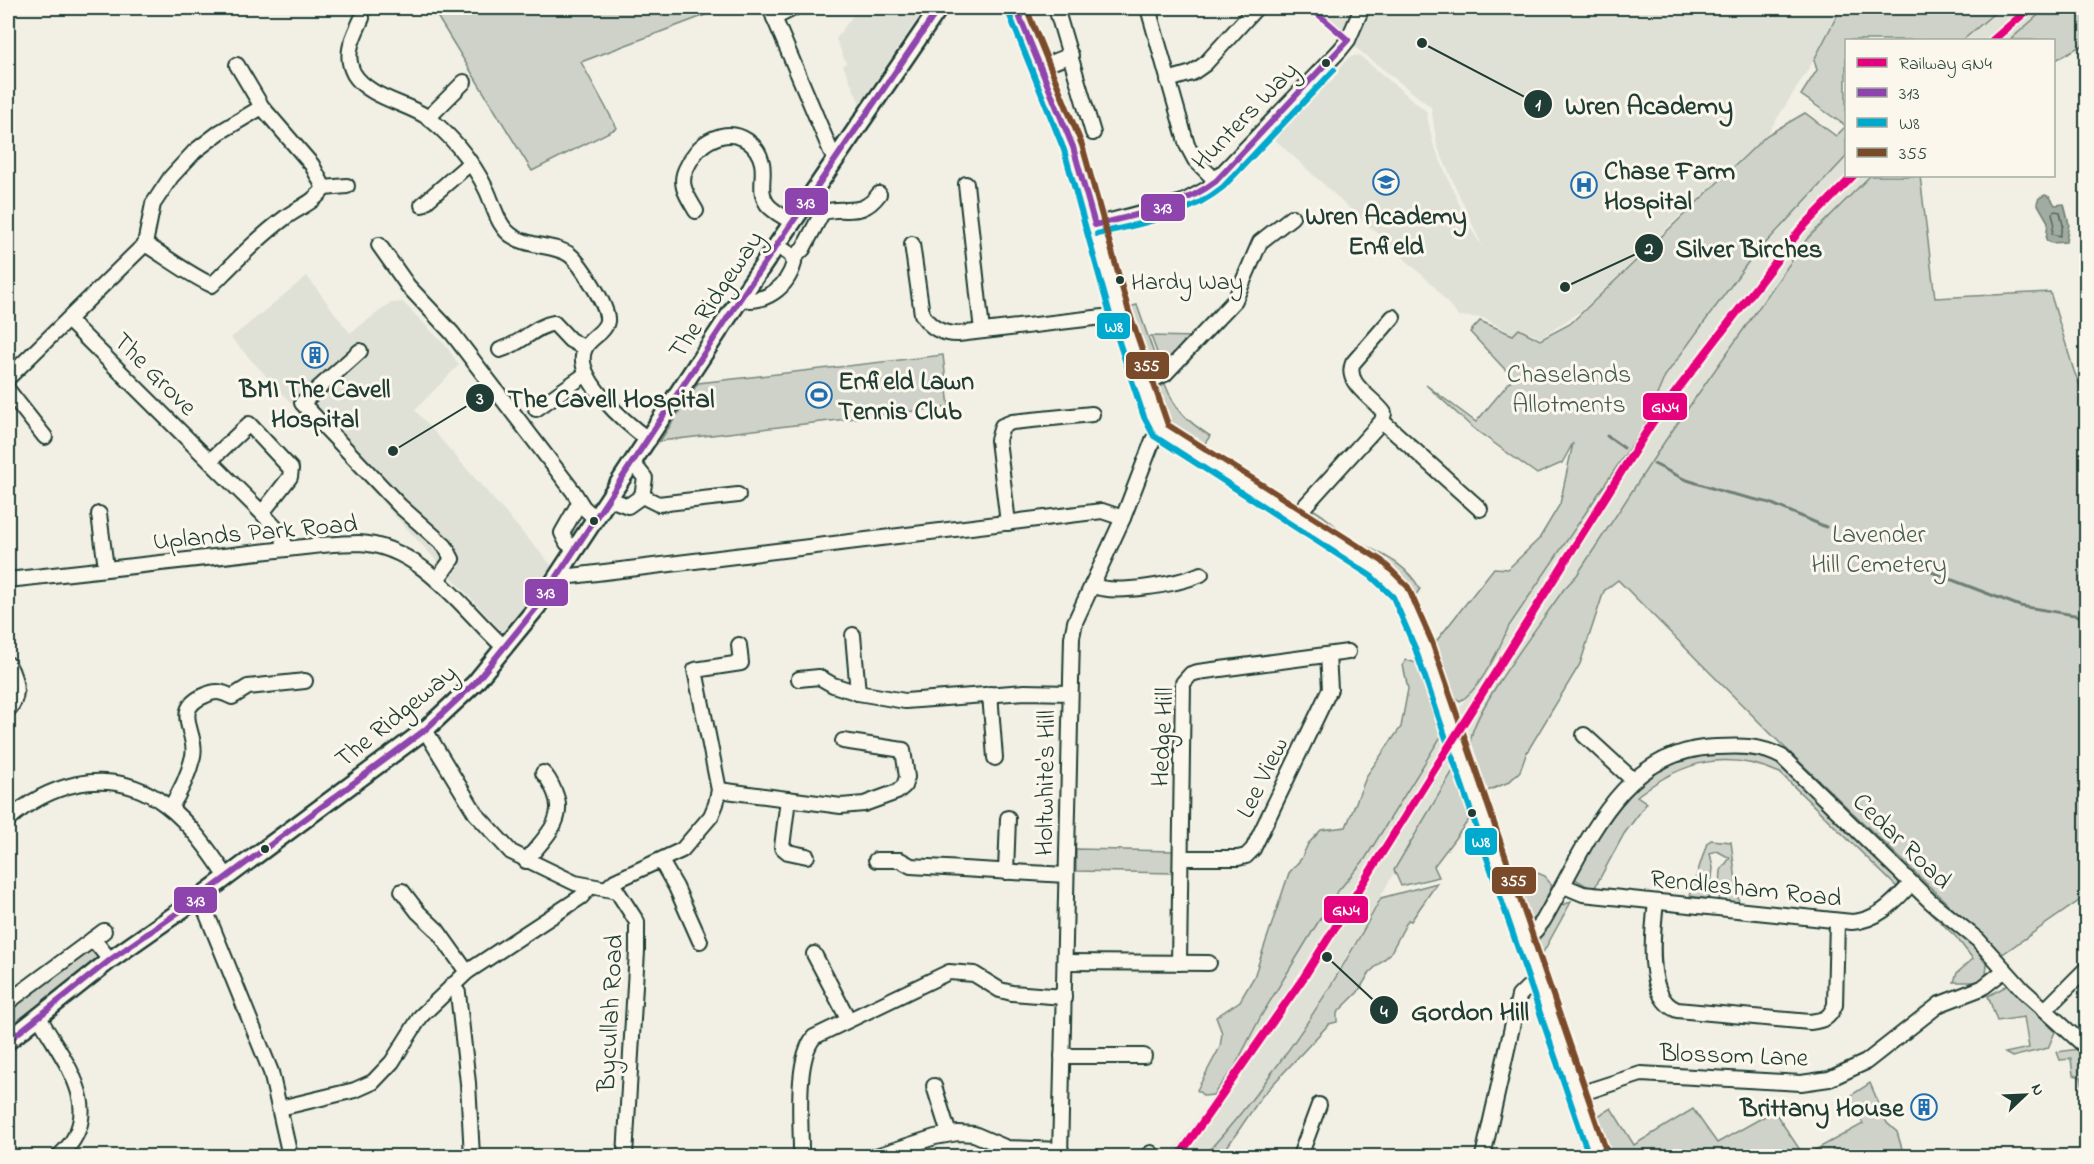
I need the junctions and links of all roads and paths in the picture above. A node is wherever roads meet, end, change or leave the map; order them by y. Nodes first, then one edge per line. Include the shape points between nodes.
1 (794, 8) edge
2 (939, 8) edge
3 (1016, 8) edge
4 (1056, 8) edge
5 (1148, 8) edge
6 (1256, 8) edge
7 (1362, 8) edge
8 (772, 13) edge
9 (362, 18) dead end
10 (1071, 55) junction
11 (237, 65) dead end
12 (1040, 67) junction
13 (1168, 80) junction
14 (464, 82) dead end
15 (262, 107) junction
16 (428, 118) junction
17 (1093, 133) dead end
18 (836, 160) junction
19 (469, 164) junction
20 (1216, 181) junction
21 (966, 184) dead end
22 (347, 186) dead end
23 (324, 188) junction
24 (879, 194) dead end
25 (422, 205) dead end
26 (696, 211) dead end
27 (1292, 217) dead end
28 (793, 223) junction
29 (1095, 225) junction
30 (145, 244) junction
31 (912, 244) dead end
32 (379, 245) dead end
33 (778, 246) junction
34 (793, 259) junction
35 (740, 299) junction
36 (1120, 315) junction
37 (1393, 317) dead end
38 (68, 320) junction
39 (982, 331) junction
40 (585, 348) junction
41 (500, 350) dead end
42 (360, 351) dead end
43 (586, 374) junction
44 (8, 378) edge
45 (1142, 384) junction
46 (8, 390) edge
47 (536, 409) dead end
48 (1092, 414) dead end
49 (1382, 421) junction
50 (1161, 431) junction
51 (45, 437) dead end
52 (649, 440) junction
53 (211, 460) junction
54 (633, 463) junction
55 (738, 495) dead end
56 (642, 496) junction
57 (610, 499) junction
58 (579, 503) junction
59 (1480, 509) dead end
60 (261, 513) junction
61 (99, 514) dead end
62 (1123, 518) junction
63 (1294, 518) junction
64 (596, 519) junction
65 (1008, 523) junction
66 (286, 549) junction
67 (576, 549) junction
68 (106, 568) junction
69 (561, 572) junction
70 (1201, 574) dead end
71 (8, 580) edge
72 (437, 580) junction
73 (1092, 585) junction
74 (853, 635) dead end
75 (739, 645) dead end
76 (505, 648) junction
77 (1348, 652) dead end
78 (1328, 655) junction
79 (8, 664) edge
80 (799, 679) dead end
81 (306, 681) dead end
82 (858, 693) junction
83 (1070, 693) junction
84 (990, 694) junction
85 (8, 710) edge
86 (425, 730) junction
87 (1584, 735) dead end
88 (843, 741) dead end
89 (995, 758) dead end
90 (543, 773) dead end
91 (1632, 779) junction
92 (719, 790) junction
93 (788, 799) junction
94 (170, 808) junction
95 (1008, 818) dead end
96 (8, 820) edge
97 (807, 856) dead end
98 (1182, 858) junction
99 (876, 860) dead end
100 (526, 861) junction
101 (661, 861) junction
102 (1006, 872) junction
103 (1066, 875) junction
104 (227, 877) junction
105 (1911, 884) junction
106 (1564, 886) junction
107 (589, 888) junction
108 (607, 888) junction
109 (402, 891) dead end
110 (200, 897) junction
111 (1656, 902) junction
112 (1837, 921) junction
113 (1521, 936) junction
114 (700, 941) dead end
115 (814, 954) dead end
116 (110, 960) junction
117 (1065, 962) junction
118 (1179, 963) junction
119 (1209, 963) dead end
120 (2005, 969) junction
121 (2086, 969) edge
122 (467, 972) junction
123 (1537, 983) junction
124 (452, 985) junction
125 (1064, 997) junction
126 (8, 1002) edge
127 (2046, 1008) junction
128 (39, 1017) junction
129 (848, 1019) junction
130 (8, 1041) edge
131 (2086, 1047) edge
132 (1062, 1056) junction
133 (1144, 1056) dead end
134 (934, 1086) dead end
135 (1576, 1095) junction
136 (1319, 1105) dead end
137 (280, 1108) junction
138 (949, 1134) junction
139 (1060, 1153) edge
140 (59, 1156) edge
141 (290, 1156) edge
142 (472, 1156) edge
143 (626, 1156) edge
144 (803, 1156) edge
145 (876, 1156) edge
146 (1300, 1156) edge
147 (1483, 1156) edge
148 (1598, 1156) edge

1 - 8 street
2 - 18 main road, The Ridgeway
3 - 12 street
4 - 10 street
5 - 13 street
6 - 13 street via 1205,64 1192,73
7 - 20 street, Hunters Way via 1340,50
8 - 18 street
9 - 16 street via 350,43 353,72 362,84
10 - 12 street
10 - 17 street
11 - 15 street
12 - 29 street via 1073,147
13 - 20 street via 1190,153
14 - 16 street
15 - 23 street via 312,165
15 - 30 street via 203,145 171,177 153,204
16 - 19 street via 457,146
18 - 28 main road, The Ridgeway
19 - 25 street
19 - 40 street via 505,230 527,244 567,252 578,264 607,314 606,326
20 - 29 street, Hunters Way via 1189,200
21 - 39 street
22 - 23 street
23 - 30 street via 246,250 214,290
24 - 34 street via 863,207 822,213 803,249
26 - 28 street via 682,185 690,159 709,140 737,135 748,141 762,162 761,189 767,204
27 - 45 street via 1260,242 1235,300 1165,374
28 - 33 main road, The Ridgeway
29 - 36 street
30 - 38 street
31 - 39 street via 919,306 926,321 950,334
32 - 58 street via 408,285 452,333
33 - 34 street
33 - 35 main road, The Ridgeway
34 - 35 street via 792,268 775,293 756,301
35 - 52 main road, The Ridgeway
36 - 39 street
36 - 45 street
37 - 49 street via 1353,363 1351,371 1355,384 1383,413
38 - 44 street
38 - 53 street, The Grove
40 - 41 street via 570,340 554,323 544,324 515,346
40 - 43 street
42 - 72 street via 302,403 400,506 445,546 452,559
43 - 47 street
43 - 52 street via 622,421
45 - 50 street
46 - 51 street
48 - 65 street via 1002,426 998,440
49 - 59 street
49 - 63 street
50 - 62 street, Holtwhite's Hill via 1153,440
50 - 63 street
52 - 54 main road, The Ridgeway
53 - 60 street, The Grove
53 - 60 street via 249,424 291,469 290,477
54 - 56 street via 645,478
54 - 57 main road, The Ridgeway
55 - 56 street via 658,504
56 - 57 street via 628,506
57 - 64 main road, The Ridgeway
58 - 64 street
58 - 67 street via 562,533
60 - 66 street, The Grove via 282,535
61 - 68 street
62 - 65 street via 1102,511
62 - 73 street, Holtwhite's Hill
63 - 113 street via 1394,582 1408,605
64 - 67 main road, The Ridgeway
65 - 69 street via 572,576
66 - 68 street, Uplands Park Road
66 - 72 street, Uplands Park Road via 360,543 407,559
67 - 69 main road, The Ridgeway
68 - 71 street, Uplands Park Road
69 - 76 main road, The Ridgeway
70 - 73 street via 1113,590
72 - 76 street, Uplands Park Road
73 - 83 street, Holtwhite's Hill via 1075,622
74 - 82 street
75 - 92 street via 741,663 694,670
76 - 86 main road, The Ridgeway via 454,705
77 - 78 street, Hedge Hill
78 - 98 street, Lee View via 1330,689 1253,849 1238,858
78 - 98 street, Hedge Hill via 1198,672 1186,678 1182,690
79 - 85 street via 16,694
80 - 82 street via 819,677
81 - 94 street via 248,687 232,698 218,692 197,699 187,718 194,742 193,757
82 - 84 street via 905,701
83 - 84 street
83 - 103 street, Holtwhite's Hill
84 - 89 street
86 - 100 street via 486,827
86 - 104 main road, The Ridgeway
87 - 91 street
88 - 93 street via 903,750 907,777 904,786 897,792 853,806
90 - 100 street via 560,810 556,823
91 - 105 street, Cedar Road via 1654,762 1676,753 1702,747 1765,748 1782,757
91 - 106 street via 1593,834
92 - 93 street
92 - 101 street via 711,816 698,834 682,850
93 - 97 street via 782,847
94 - 96 street via 137,788 101,780 48,793
94 - 104 street via 192,828
95 - 102 street
98 - 118 street, Hedge Hill
99 - 102 street
100 - 107 street
101 - 108 street
101 - 114 street
102 - 103 street
103 - 117 street, Holtwhite's Hill
104 - 110 main road, The Ridgeway
105 - 112 street, Rendlesham Road via 1873,917
105 - 120 street, Cedar Road via 1978,940
106 - 111 street, Rendlesham Road via 1583,894
106 - 113 street via 1539,927
107 - 108 street
107 - 122 street
108 - 143 street, Bycullah Road via 621,895 638,928
109 - 122 street
110 - 116 main road, The Ridgeway
110 - 137 street via 271,1072
111 - 112 street, Rendlesham Road
111 - 112 street via 1652,963 1664,1000 1677,1010 1824,1020 1835,1005
113 - 123 street
115 - 129 street
116 - 126 street via 99,935
116 - 128 main road, The Ridgeway
117 - 118 street
117 - 125 street, Holtwhite's Hill
118 - 119 street
120 - 127 street, Cedar Road
120 - 135 street, Blossom Lane via 1982,988 1940,1004 1866,1062 1829,1079 1802,1083 1641,1074
121 - 127 street
122 - 124 street
123 - 135 street
123 - 147 street via 1520,996
124 - 137 street via 412,1027 392,1062 373,1082
124 - 142 street via 458,993
125 - 129 street via 1012,993 974,974 949,972
125 - 132 street, Holtwhite's Hill
127 - 131 street, Cedar Road
128 - 130 main road, The Ridgeway
128 - 140 street via 75,1082 82,1104 75,1139
129 - 144 street via 814,1037 807,1046 803,1064
132 - 133 street
132 - 139 street, Holtwhite's Hill
134 - 138 street
135 - 148 street
136 - 146 street
137 - 141 street
138 - 139 street via 974,1134 1007,1148
138 - 145 street

